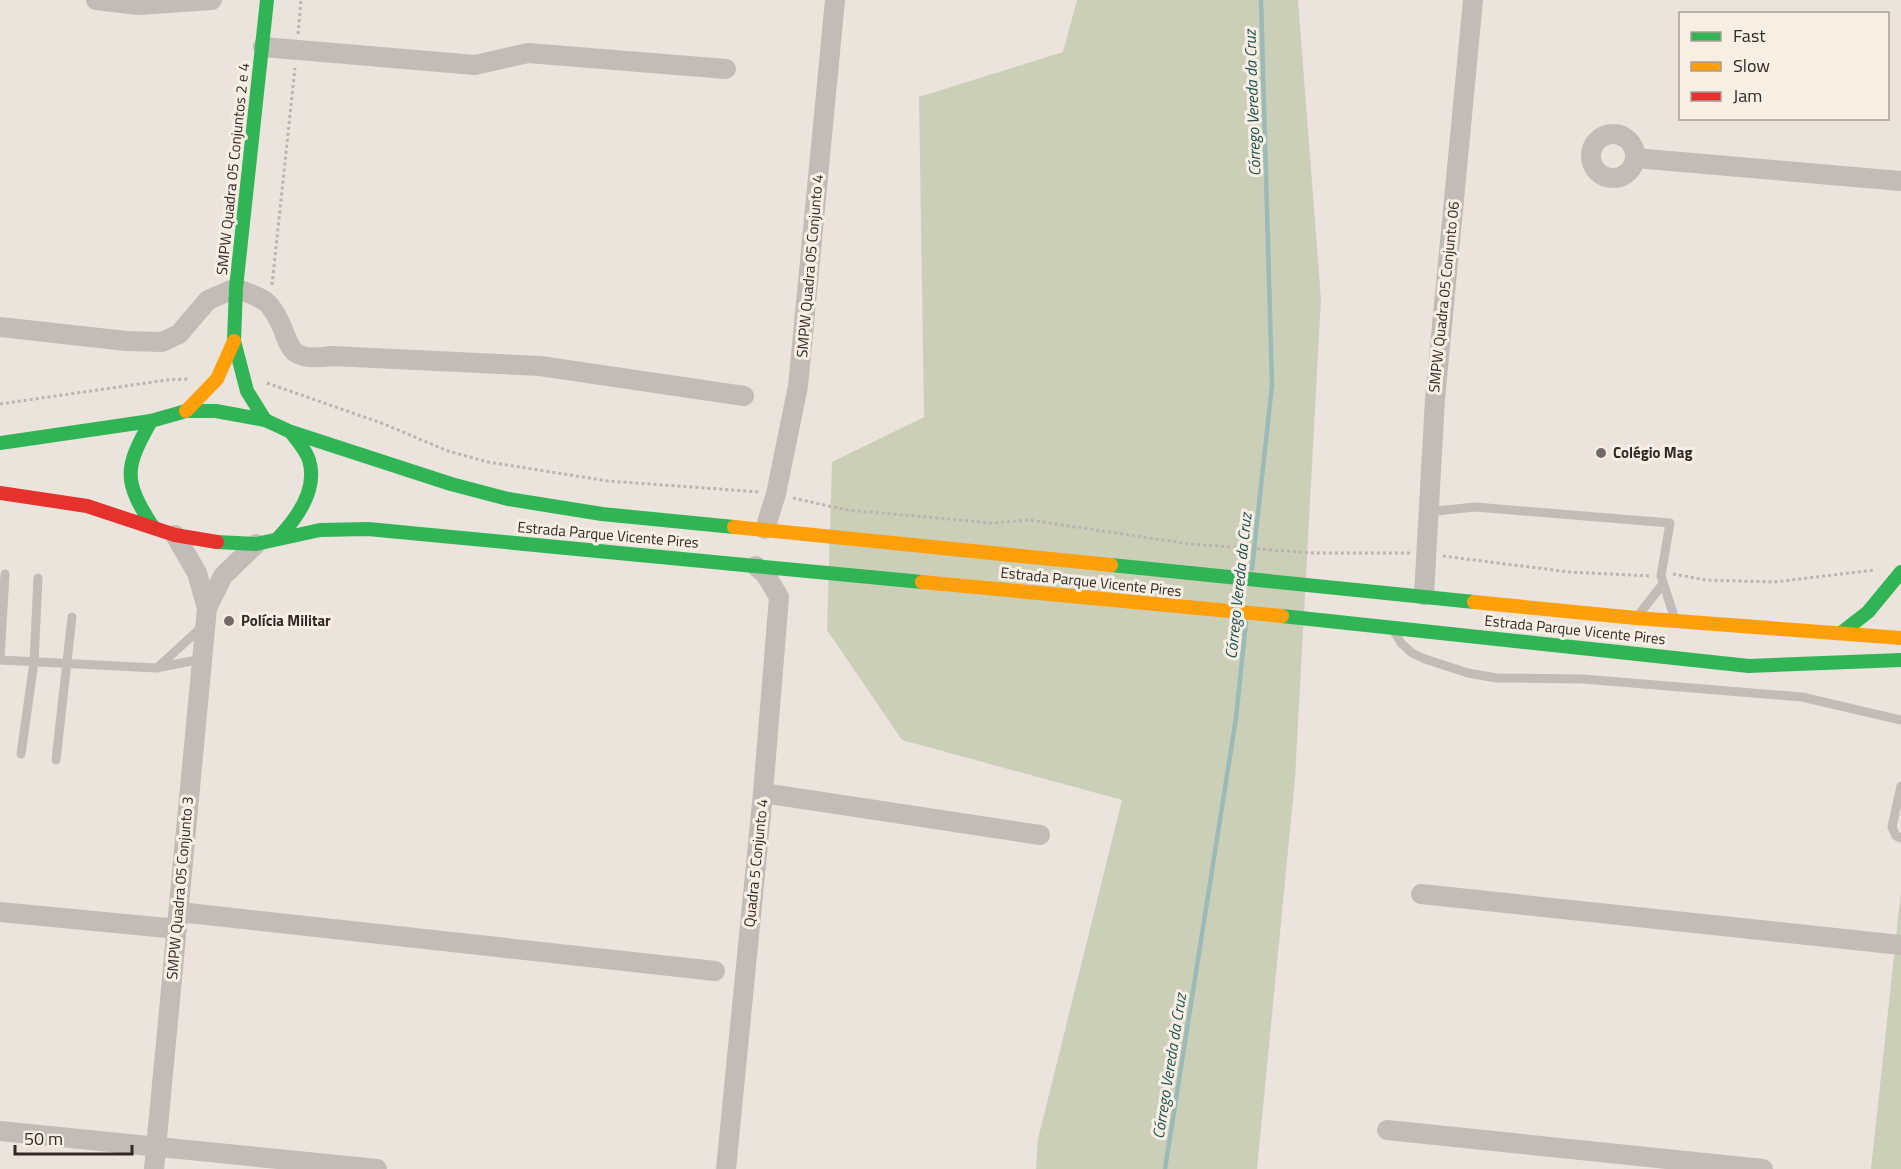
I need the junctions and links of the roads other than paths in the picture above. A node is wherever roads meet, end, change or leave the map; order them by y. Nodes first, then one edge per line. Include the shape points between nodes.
1 (96, 0) edge
2 (212, 0) edge
3 (267, 0) edge
4 (836, 0) edge
5 (1473, 0) edge
6 (263, 47) junction
7 (726, 69) dead end
8 (1635, 158) junction
9 (1901, 182) edge
10 (236, 288) junction
11 (0, 327) edge
12 (234, 341) junction
13 (744, 396) dead end
14 (186, 411) junction
15 (265, 420) junction
16 (151, 421) junction
17 (291, 432) junction
18 (0, 443) edge
19 (0, 493) edge
20 (1427, 512) junction
21 (153, 527) junction
22 (765, 530) junction
23 (175, 535) junction
24 (279, 537) junction
25 (256, 544) junction
26 (756, 566) junction
27 (1900, 573) edge
28 (5, 574) dead end
29 (38, 578) dead end
30 (1662, 580) junction
31 (1424, 595) junction
32 (72, 617) dead end
33 (206, 617) junction
34 (1636, 618) junction
35 (1675, 619) junction
36 (1392, 627) junction
37 (1841, 633) junction
38 (1901, 638) edge
39 (202, 659) junction
40 (0, 660) edge
41 (1901, 660) edge
42 (33, 662) junction
43 (67, 663) junction
44 (156, 669) junction
45 (1901, 720) edge
46 (21, 754) dead end
47 (56, 760) dead end
48 (1901, 786) edge
49 (763, 792) junction
50 (1040, 835) dead end
51 (1901, 838) edge
52 (1421, 894) dead end
53 (0, 912) edge
54 (178, 920) junction
55 (1901, 945) edge
56 (715, 971) dead end
57 (1387, 1130) dead end
58 (0, 1131) edge
59 (156, 1147) junction
60 (154, 1169) edge
61 (377, 1169) edge
62 (726, 1169) edge
63 (1763, 1169) edge

1 - 2 street via 138,5
3 - 6 main road, SMPW Quadra 05 Conjuntos 2 e 4
4 - 22 street, SMPW Quadra 05 Conjunto 4 via 798,386 777,494
5 - 20 street, SMPW Quadra 05 Conjunto 06
6 - 7 street via 475,65 528,53
6 - 10 main road, SMPW Quadra 05 Conjuntos 2 e 4
8 - 8 street via 1624,175 1611,178 1598,173 1586,154 1596,141 1615,134 1632,145
8 - 9 street
10 - 11 street via 208,300 179,334 162,342
10 - 12 main road, SMPW Quadra 05 Conjuntos 2 e 4
10 - 13 street via 269,304 290,346 309,359 332,356 540,366
12 - 14 main road, SMPW Quadra 05 Conjuntos 2 e 4 via 217,379
12 - 15 main road, SMPW Quadra 05 Conjuntos 2 e 4 via 247,390
14 - 15 main road via 216,411
14 - 16 main road
15 - 17 main road
16 - 18 main road
16 - 21 main road via 131,463 129,487
17 - 22 main road, Estrada Parque Vicente Pires via 508,499 602,514
17 - 24 main road via 307,457 310,477 306,502 298,518
19 - 21 main road via 87,506
20 - 30 lane via 1475,507 1670,523
20 - 31 street, SMPW Quadra 05 Conjunto 06
21 - 23 main road
22 - 31 main road, Estrada Parque Vicente Pires
23 - 25 main road
23 - 33 street via 197,573
24 - 25 main road
24 - 26 main road, Estrada Parque Vicente Pires via 320,530 368,529
25 - 33 street via 223,576
26 - 36 main road, Estrada Parque Vicente Pires
26 - 49 street, Quadra 5 Conjunto 4 via 779,597
27 - 37 main road via 1868,612
28 - 40 lane
29 - 42 lane
30 - 34 lane
30 - 35 lane
31 - 34 main road, Estrada Parque Vicente Pires
32 - 43 lane
33 - 39 street, SMPW Quadra 05 Conjunto 3
33 - 44 lane
34 - 35 main road, Estrada Parque Vicente Pires
35 - 37 main road, Estrada Parque Vicente Pires
36 - 41 main road, Estrada Parque Vicente Pires via 1749,666
36 - 45 lane via 1412,653 1468,673 1518,680 1583,679 1802,697
37 - 38 main road, Estrada Parque Vicente Pires
39 - 44 lane
39 - 54 street, SMPW Quadra 05 Conjunto 3
40 - 42 lane
42 - 43 lane
42 - 46 lane
43 - 44 lane
43 - 47 lane
48 - 51 lane via 1892,827
49 - 50 street
49 - 62 street, Quadra 5 Conjunto 4
52 - 55 street
53 - 54 street
54 - 56 street
54 - 59 street, SMPW Quadra 05 Conjunto 3
57 - 63 street
58 - 59 street
59 - 60 street, SMPW Quadra 05 Conjunto 3
59 - 61 street

